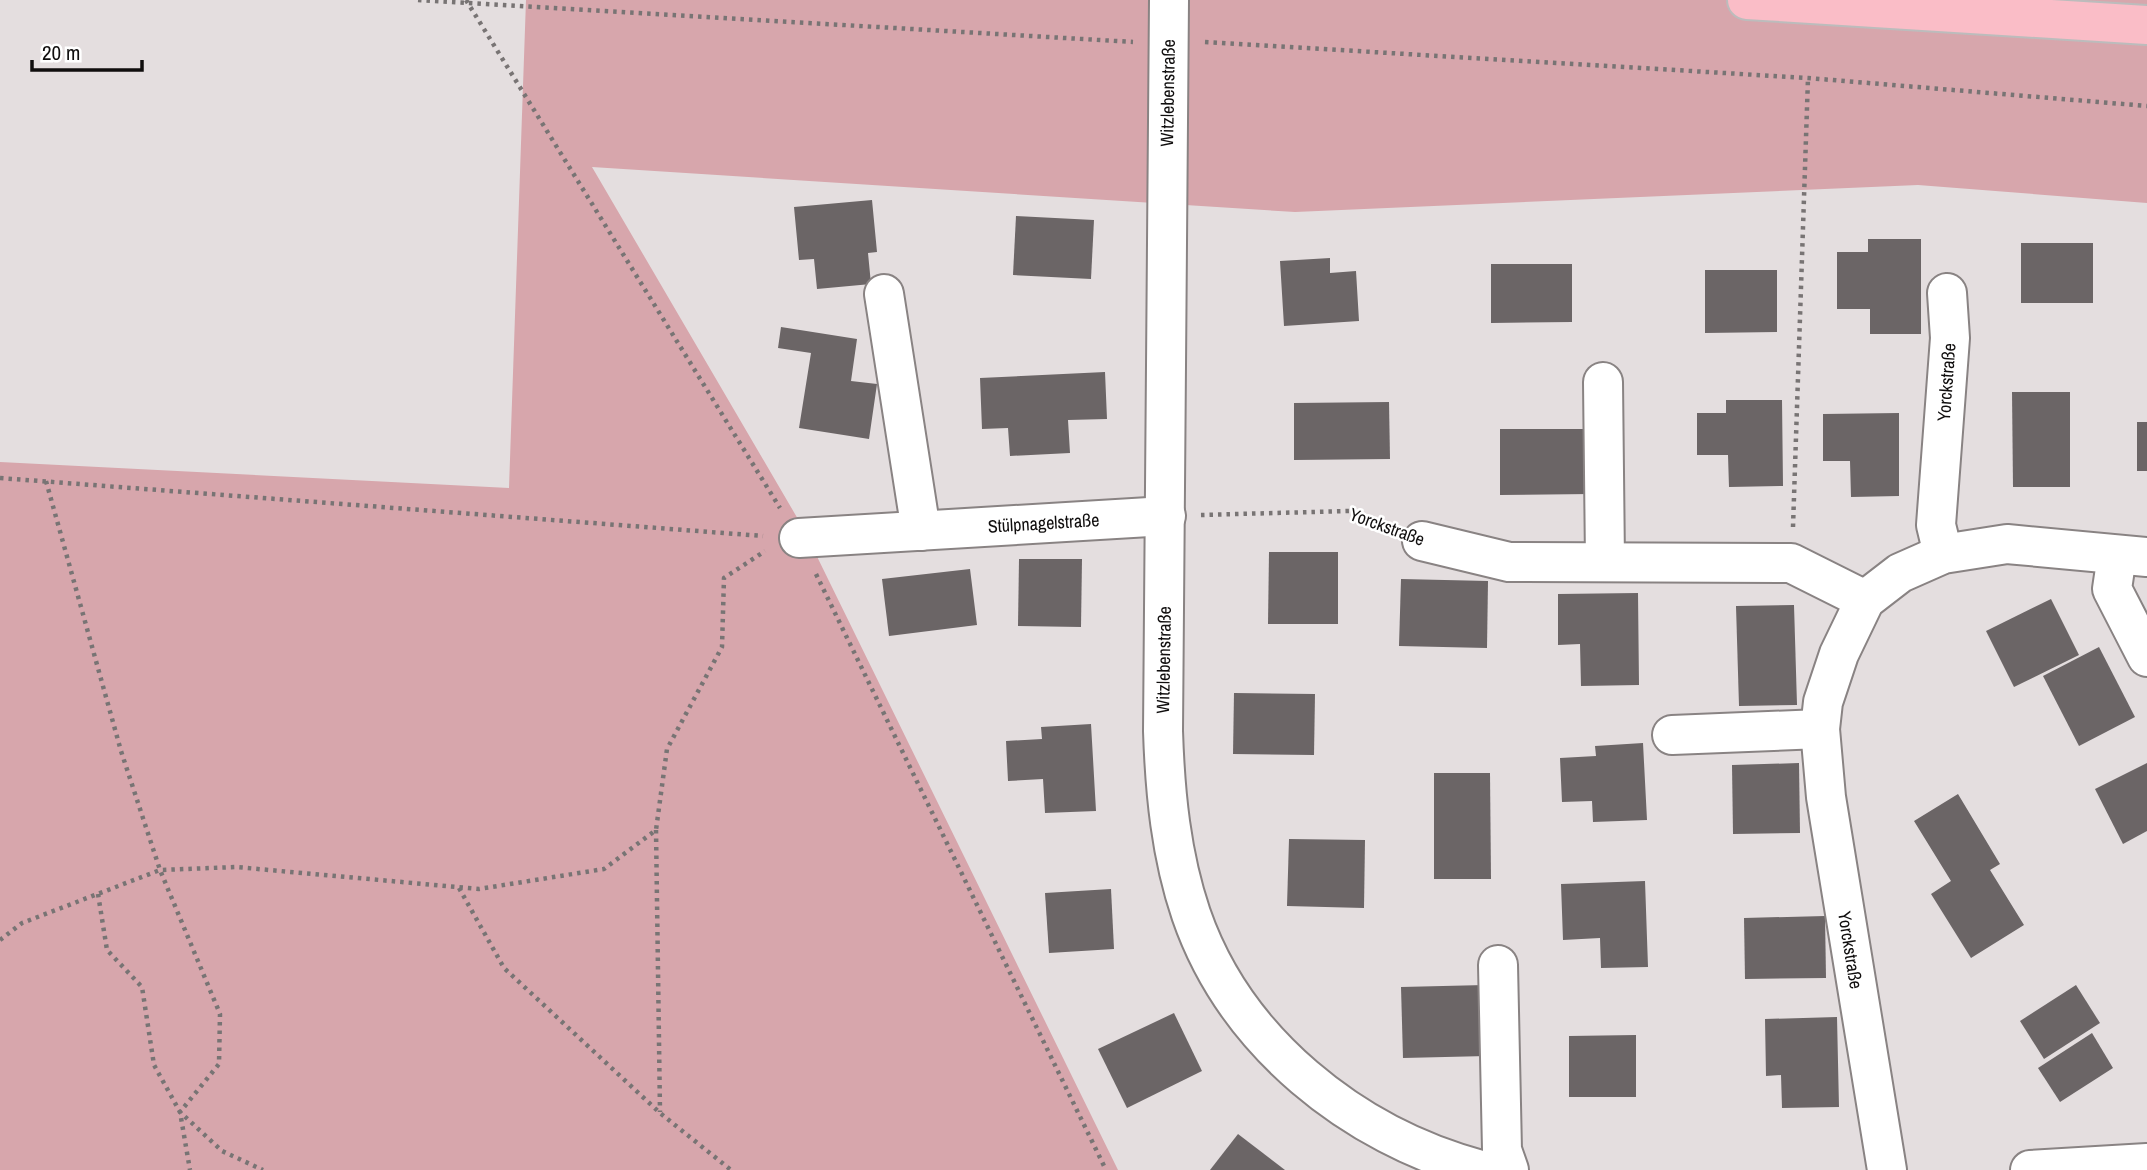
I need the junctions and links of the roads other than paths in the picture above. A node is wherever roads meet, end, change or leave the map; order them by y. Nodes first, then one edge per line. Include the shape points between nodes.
1 (1169, 0) edge
2 (1748, 0) edge
3 (2147, 25) edge
4 (1947, 293) dead end
5 (884, 294) dead end
6 (1603, 382) dead end
7 (1166, 516) junction
8 (921, 531) junction
9 (792, 538) road end
10 (1422, 541) road end
11 (1943, 554) junction
12 (2132, 556) edge
13 (1605, 562) junction
14 (1865, 600) junction
15 (2147, 657) edge
16 (1820, 729) junction
17 (1672, 734) dead end
18 (1498, 965) dead end
19 (2147, 1163) edge
20 (1481, 1170) edge
21 (1509, 1170) edge
22 (1887, 1170) edge
23 (2029, 1170) edge

1 - 7 street, Witzlebenstraße
2 - 3 main road
4 - 11 street, Yorckstraße via 1950,338 1936,525
5 - 8 street
6 - 13 street
7 - 8 street, Stülpnagelstraße
7 - 20 street, Witzlebenstraße via 1165,794 1191,915 1214,964 1248,1017 1312,1087 1359,1118
8 - 9 street, Stülpnagelstraße
10 - 13 street, Yorckstraße via 1509,562
11 - 12 street, Yorckstraße via 2007,544
11 - 14 street, Yorckstraße via 1900,573
12 - 15 street via 2112,589
13 - 14 street, Yorckstraße via 1791,563
14 - 16 street, Yorckstraße via 1839,654 1823,702
16 - 17 street
16 - 22 street, Yorckstraße via 1828,810
18 - 21 street via 1502,1150
19 - 23 street

